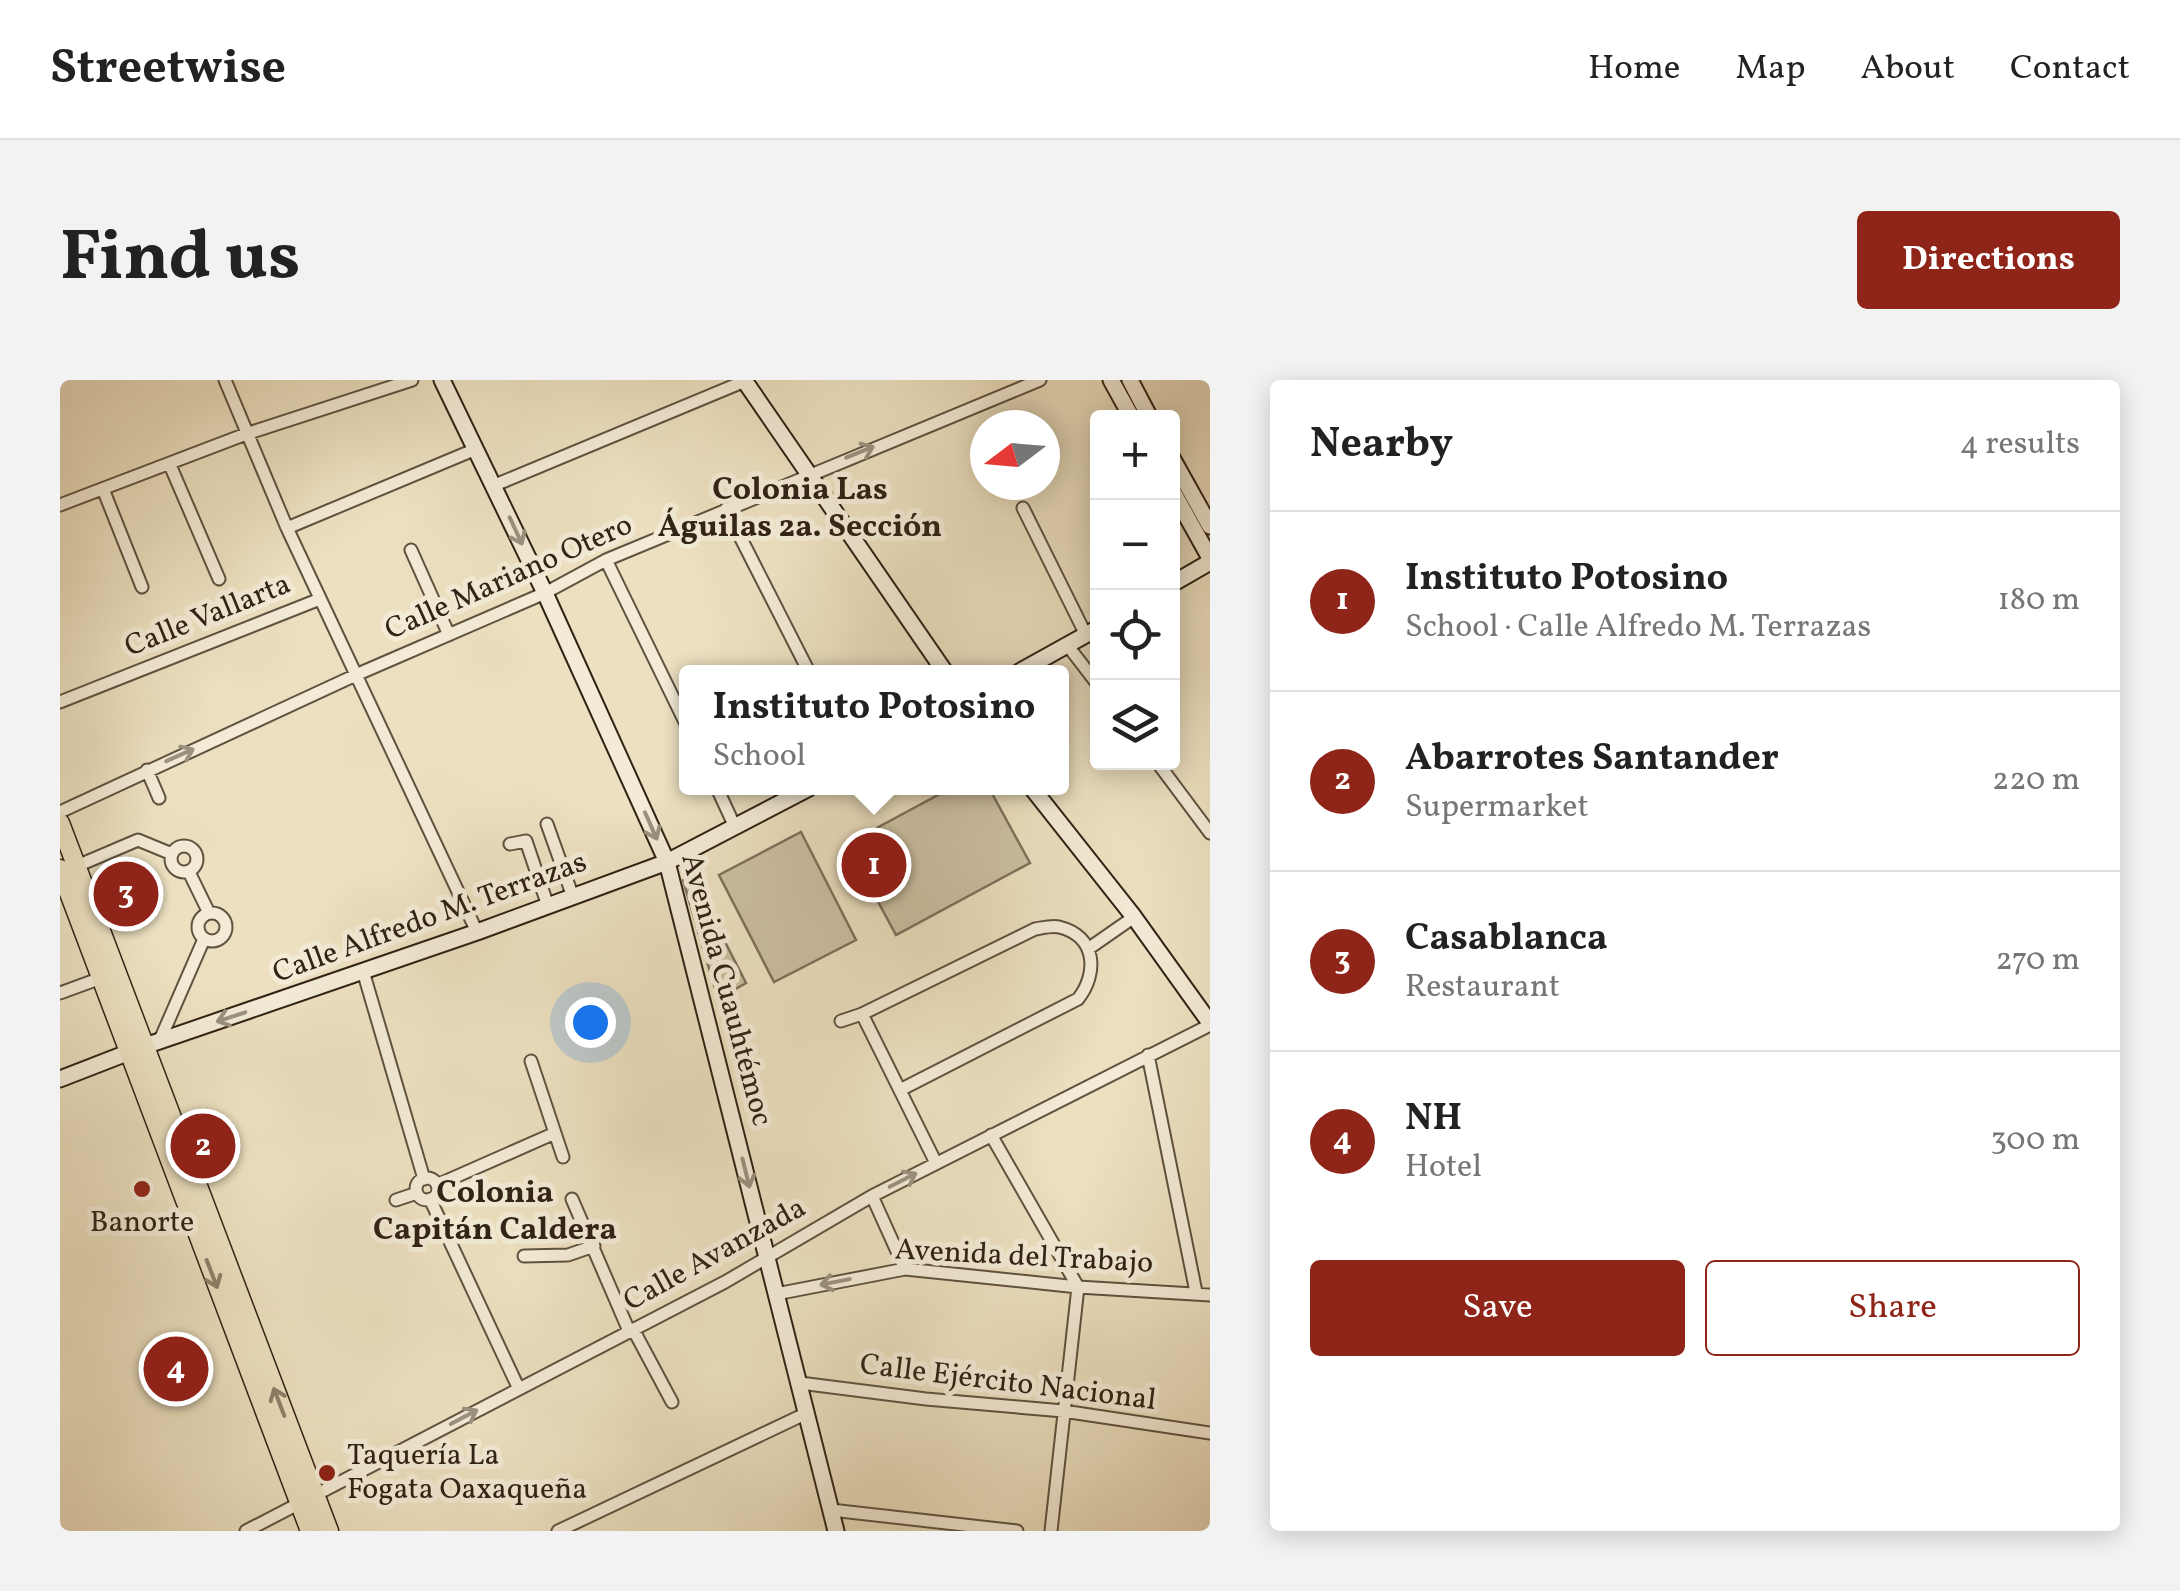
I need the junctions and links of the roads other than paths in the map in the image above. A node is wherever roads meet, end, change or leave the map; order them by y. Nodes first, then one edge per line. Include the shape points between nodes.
1 (225, 380) edge
2 (412, 380) edge
3 (442, 380) edge
4 (744, 380) edge
5 (1040, 380) edge
6 (1111, 380) edge
7 (1130, 380) edge
8 (1128, 410) edge
9 (1146, 410) edge
10 (246, 434) junction
11 (476, 449) junction
12 (170, 465) junction
13 (1180, 472) edge
14 (809, 473) junction
15 (494, 486) junction
16 (103, 489) junction
17 (1177, 500) edge
18 (60, 505) edge
19 (726, 508) junction
20 (1023, 508) dead end
21 (1210, 526) edge
22 (287, 528) junction
23 (411, 550) dead end
24 (606, 560) junction
25 (1210, 560) edge
26 (219, 579) dead end
27 (1180, 579) edge
28 (142, 587) dead end
29 (544, 592) junction
30 (320, 598) junction
31 (1090, 628) edge
32 (1090, 633) edge
33 (449, 634) junction
34 (1068, 646) junction
35 (806, 665) edge
36 (940, 665) edge
37 (1032, 665) edge
38 (358, 674) junction
39 (1094, 680) edge
40 (60, 702) edge
41 (679, 710) edge
42 (147, 770) junction
43 (1163, 770) edge
44 (720, 795) edge
45 (795, 795) edge
46 (1037, 795) edge
47 (158, 798) dead end
48 (60, 812) edge
49 (60, 824) edge
50 (548, 824) dead end
51 (735, 826) junction
52 (1210, 833) edge
53 (510, 844) dead end
54 (172, 854) junction
55 (667, 862) junction
56 (68, 868) edge
57 (189, 872) junction
58 (572, 897) junction
59 (548, 906) junction
60 (209, 913) junction
61 (1134, 918) junction
62 (477, 932) junction
63 (204, 939) junction
64 (1088, 949) junction
65 (363, 972) junction
66 (102, 978) junction
67 (60, 993) edge
68 (862, 1014) junction
69 (842, 1020) dead end
70 (1210, 1024) edge
71 (144, 1046) junction
72 (1148, 1055) junction
73 (530, 1061) dead end
74 (60, 1079) edge
75 (900, 1090) junction
76 (554, 1133) junction
77 (992, 1135) junction
78 (563, 1158) dead end
79 (936, 1162) junction
80 (424, 1179) junction
81 (437, 1184) junction
82 (417, 1192) junction
83 (872, 1196) junction
84 (430, 1199) junction
85 (572, 1199) dead end
86 (396, 1200) dead end
87 (594, 1246) junction
88 (524, 1256) dead end
89 (767, 1257) junction
90 (905, 1269) junction
91 (1078, 1287) junction
92 (1196, 1292) junction
93 (776, 1294) junction
94 (1210, 1295) edge
95 (631, 1330) junction
96 (800, 1383) junction
97 (518, 1387) junction
98 (672, 1402) dead end
99 (1063, 1411) junction
100 (806, 1413) junction
101 (1210, 1434) edge
102 (306, 1498) junction
103 (830, 1510) junction
104 (834, 1530) edge
105 (246, 1531) edge
106 (310, 1531) edge
107 (329, 1531) edge
108 (558, 1531) edge
109 (1017, 1531) edge
110 (1051, 1531) edge

1 - 10 street
2 - 10 street
3 - 11 street, Avenida Cuauhtémoc
4 - 14 street
4 - 15 street
14 -> 5 street, Calle Mariano Otero
6 - 8 street
7 - 9 street
10 - 12 street
10 - 22 street
11 - 15 street, Avenida Cuauhtémoc
11 - 22 street
12 - 16 street
12 - 26 street
13 - 21 street
14 - 19 street, Calle Mariano Otero
14 - 36 street
15 -> 29 street, Avenida Cuauhtémoc
16 - 18 street
16 - 28 street
17 - 25 street
19 - 24 street, Calle Mariano Otero
19 - 35 street
20 - 31 street
22 - 30 street
23 - 33 street
24 - 29 street, Calle Mariano Otero
24 - 41 street
25 - 27 street
29 - 33 street, Calle Mariano Otero
29 -> 55 street, Avenida Cuauhtémoc
30 - 38 street
30 - 40 street, Calle Vallarta
32 - 34 street
33 - 38 street, Calle Mariano Otero
34 - 37 street
34 - 39 street
42 -> 38 street, Calle Mariano Otero
38 - 62 street
42 - 47 street
42 - 48 street, Calle Mariano Otero
43 - 52 street
44 - 51 street
45 - 51 street, Calle Alfredo M. Terrazas
46 - 61 street
49 - 56 main road
50 - 58 street
51 - 55 street, Calle Alfredo M. Terrazas
53 - 59 street via 526,841
54 - 56 street via 138,840
54 - 57 street via 174,867
54 - 57 street via 182,846 194,850 197,862
55 - 58 street, Calle Alfredo M. Terrazas
55 -> 89 street, Avenida Cuauhtémoc
56 - 66 main road
56 - 71 main road
57 - 60 street
58 - 59 street, Calle Alfredo M. Terrazas
59 - 62 street, Calle Alfredo M. Terrazas
60 - 63 street via 198,922
60 - 63 street via 222,916 226,930 218,940
61 - 64 street
61 - 70 street
62 - 65 street, Calle Alfredo M. Terrazas
63 - 71 street
64 - 68 street via 1058,926 1034,929
64 - 75 street via 1091,983 1078,1000
65 -> 71 street, Calle Alfredo M. Terrazas
65 - 80 street
66 - 67 street
66 - 71 main road
68 - 69 street
68 - 75 street
70 - 72 street, Calle Avanzada
71 - 74 street, Calle Alfredo M. Terrazas
71 - 102 main road
72 - 77 street, Calle Avanzada
72 - 92 street
73 - 76 street
75 - 79 street
76 - 78 street
76 - 81 street
77 - 79 street, Calle Avanzada
77 - 91 street
83 -> 79 street, Calle Avanzada
80 - 81 street
80 - 82 street
81 - 84 street
82 - 84 street
82 - 86 street
83 - 89 street, Calle Avanzada
83 - 90 street
84 - 97 street
85 - 87 street
87 - 88 street
87 - 95 street
89 - 93 street, Avenida Cuauhtémoc
89 - 95 street, Calle Avanzada
90 - 91 street, Avenida del Trabajo
90 -> 93 street, Avenida del Trabajo
91 - 92 street, Avenida del Trabajo
91 - 99 street
92 - 94 street, Avenida del Trabajo
93 - 96 street, Avenida Cuauhtémoc
95 - 97 street, Calle Avanzada
95 - 98 street
96 - 99 street, Calle Ejército Nacional
96 - 100 street, Avenida Cuauhtémoc
102 -> 97 street, Calle Avanzada
99 - 101 street, Calle Ejército Nacional
99 - 110 street
100 - 103 street, Avenida Cuauhtémoc
100 - 108 street
102 - 105 street, Calle Avanzada
102 - 106 main road
102 - 107 main road
103 - 104 street, Avenida Cuauhtémoc
103 - 109 street

